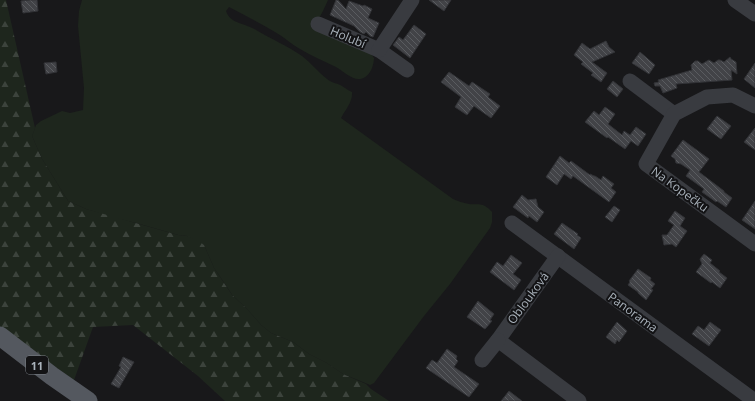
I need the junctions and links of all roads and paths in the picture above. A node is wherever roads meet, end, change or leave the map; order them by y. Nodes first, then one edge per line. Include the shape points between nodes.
1 (412, 0) edge
2 (735, 0) edge
3 (755, 14) edge
4 (318, 24) dead end
5 (379, 50) junction
6 (407, 70) dead end
7 (630, 81) dead end
8 (755, 106) edge
9 (674, 114) junction
10 (512, 223) dead end
11 (755, 244) edge
12 (558, 256) junction
13 (0, 336) edge
14 (498, 340) junction
15 (482, 360) dead end
16 (78, 398) edge
17 (579, 401) edge
18 (755, 401) edge

1 - 5 street
2 - 3 street
4 - 5 street, Holubí
5 - 6 street, Holubí
7 - 9 street
8 - 9 street via 733,95 707,97
9 - 11 street, Na Kopečku via 646,164
10 - 12 street, Panorama
12 - 14 street, Oblouková
12 - 18 street, Panorama
13 - 16 main road, 11
14 - 15 street, Oblouková
14 - 17 street

